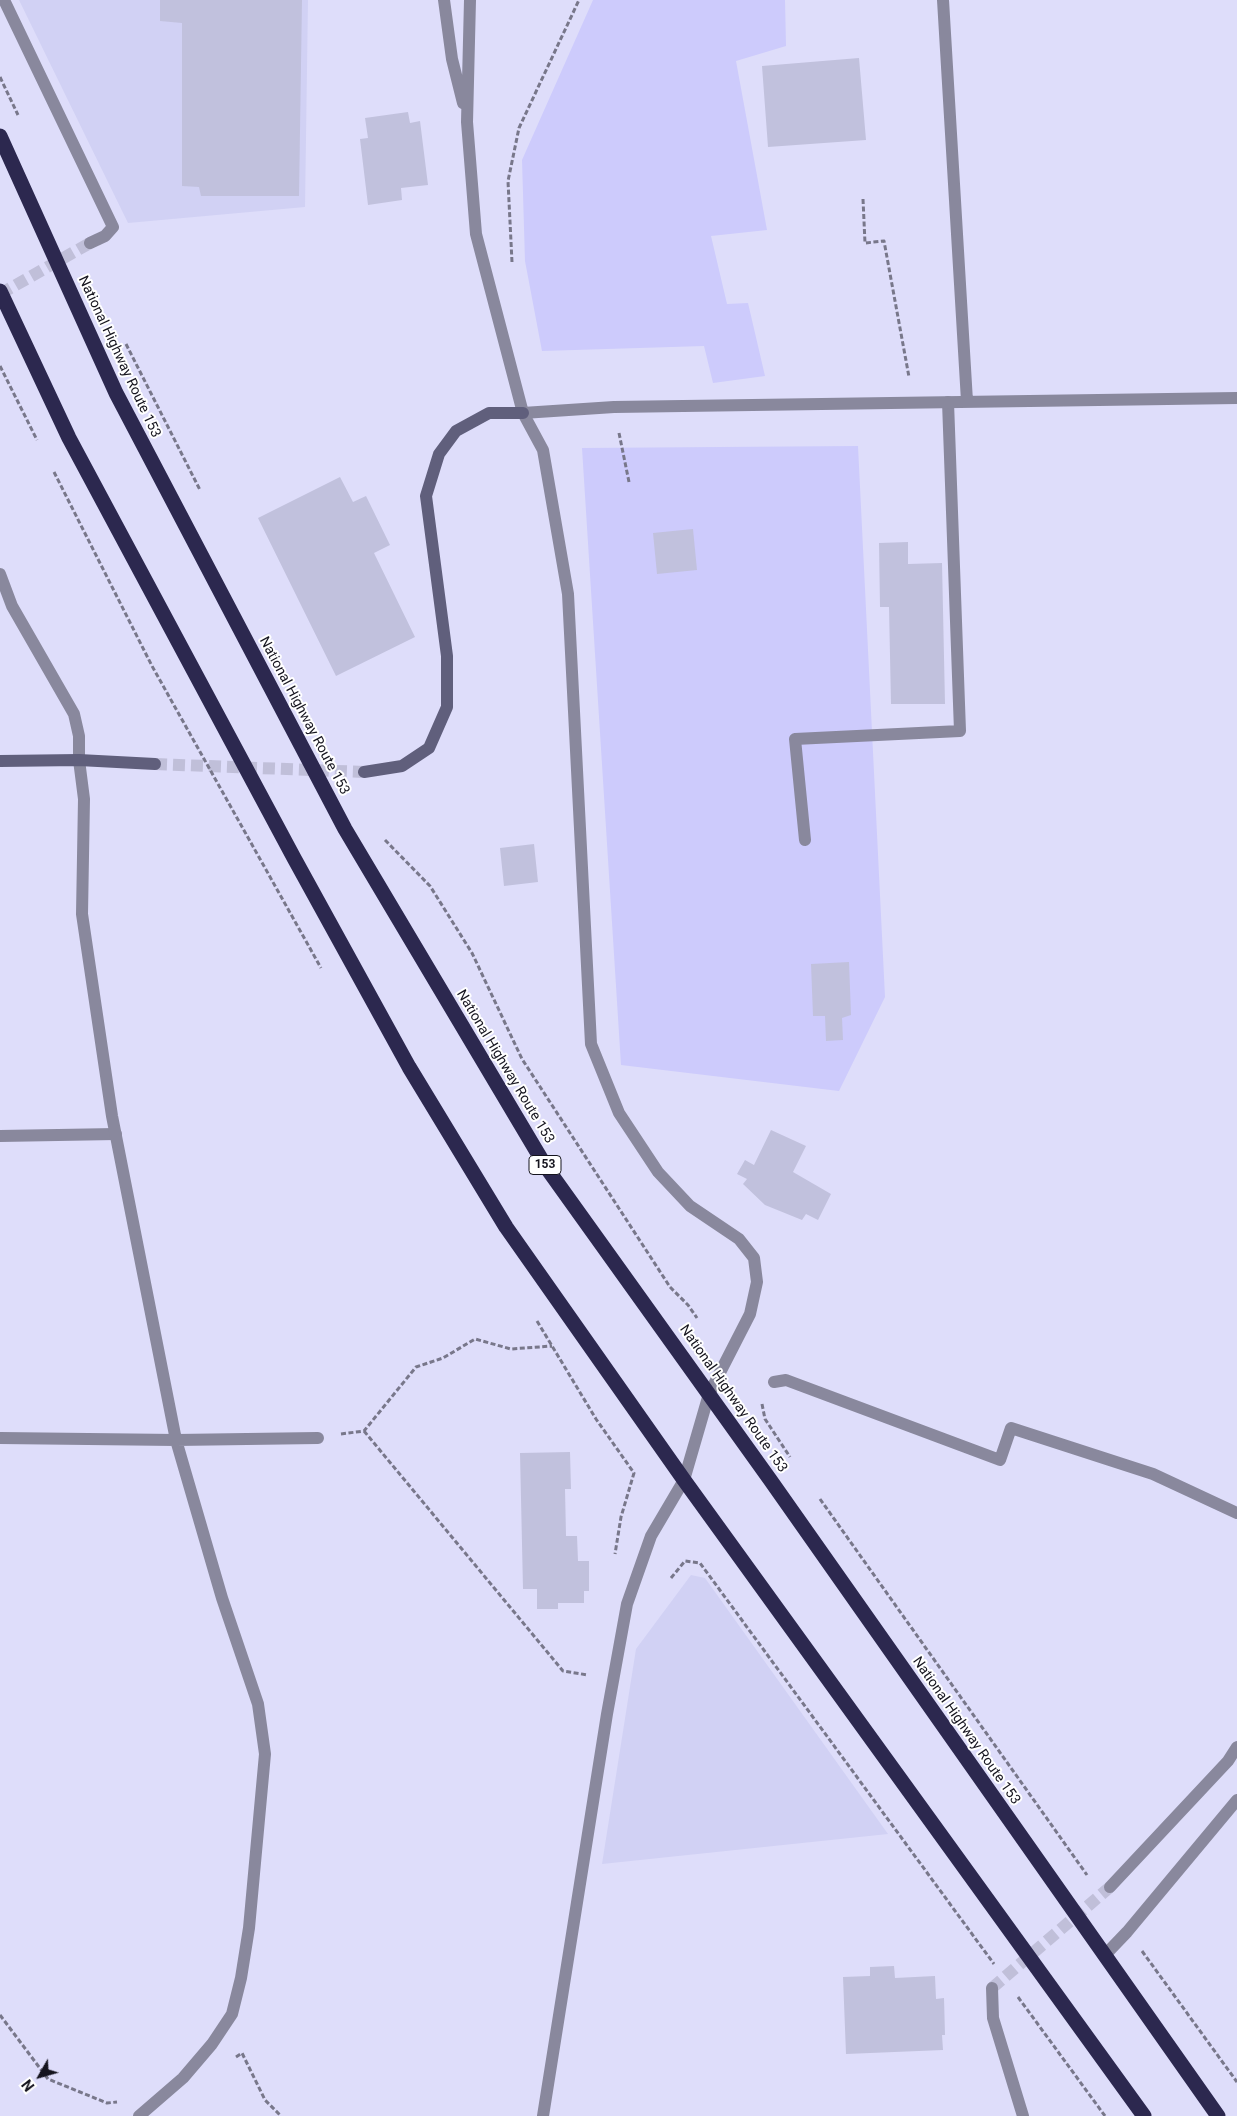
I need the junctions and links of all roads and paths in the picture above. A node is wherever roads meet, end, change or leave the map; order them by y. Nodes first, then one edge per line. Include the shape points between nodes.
1 (4, 0) edge
2 (444, 0) edge
3 (470, 0) edge
4 (579, 0) edge
5 (944, 0) edge
6 (0, 77) edge
7 (21, 121) dead end
8 (467, 122) junction
9 (0, 136) edge
10 (863, 199) dead end
11 (90, 243) tunnel mouth
12 (512, 270) dead end
13 (0, 291) edge
14 (126, 343) dead end
15 (1237, 398) edge
16 (967, 401) junction
17 (913, 402) junction
18 (948, 402) junction
19 (614, 408) junction
20 (523, 414) junction
21 (629, 482) dead end
22 (201, 492) dead end
23 (0, 574) edge
24 (79, 760) junction
25 (0, 761) edge
26 (155, 764) tunnel mouth
27 (364, 772) tunnel mouth
28 (381, 836) dead end
29 (805, 840) dead end
30 (116, 1134) junction
31 (0, 1136) edge
32 (697, 1318) dead end
33 (552, 1346) dead end
34 (774, 1382) joint
35 (709, 1394) junction
36 (364, 1431) junction
37 (0, 1438) edge
38 (318, 1438) joint
39 (176, 1440) junction
40 (791, 1458) dead end
41 (684, 1480) junction
42 (819, 1498) dead end
43 (1237, 1513) edge
44 (671, 1578) dead end
45 (614, 1679) junction
46 (1237, 1747) edge
47 (1237, 1800) edge
48 (1088, 1877) dead end
49 (1110, 1887) tunnel mouth
50 (1127, 1932) junction
51 (1104, 1956) junction
52 (1000, 1972) dead end
53 (992, 1988) dead end
54 (1017, 1996) dead end
55 (0, 2015) edge
56 (235, 2058) dead end
57 (1237, 2082) edge
58 (160, 2099) junction
59 (139, 2116) edge
60 (280, 2116) edge
61 (543, 2116) edge
62 (1024, 2116) edge
63 (1105, 2116) edge
64 (1144, 2116) edge
65 (1218, 2116) edge

1 - 11 street via 113,227 105,236
2 - 8 street via 452,59
3 - 8 street
4 - 12 path via 519,128 508,181
5 - 16 street
6 - 7 path
8 - 20 street via 476,234
9 - 35 highway, National Highway Route 153 / 153 via 116,393 345,829 546,1167
10 - 17 path via 865,243 884,241
13 - 41 highway via 69,438 409,1067 506,1227
14 - 22 path
15 - 16 street
16 - 18 street
17 - 18 street
17 - 19 street
18 - 29 street via 960,731 795,739
19 - 20 street
19 - 21 path
20 - 27 street via 489,413 456,431 439,454 426,496 447,656 447,706 429,748 402,766
20 - 35 street via 543,450 568,594 591,1044 619,1113 658,1172 690,1206 739,1239 754,1258 757,1282 750,1314
23 - 24 street via 12,606 74,714 79,736
24 - 25 street
24 - 26 street
24 - 30 street via 84,799 82,914
28 - 32 path via 430,886 472,953 522,1060 670,1288
30 - 31 street
30 - 39 street
33 - 36 path via 511,1349 474,1339 443,1358 416,1367
34 - 40 path via 762,1402 765,1419
34 - 43 street via 786,1380 1000,1460 1011,1428 1153,1474
35 - 41 street
35 - 51 highway, National Highway Route 153 / 153
36 - 38 path
36 - 45 path via 562,1671
37 - 39 street
38 - 39 street
39 - 58 street via 222,1598 258,1704 265,1754 249,1928 242,1978 232,2014 212,2044
41 - 45 street via 651,1536 627,1604
41 - 64 highway
42 - 48 path
44 - 52 path via 685,1561 700,1563
45 - 61 street
46 - 49 street via 1228,1761
47 - 50 street
50 - 51 street
50 - 57 path
51 - 65 highway, National Highway Route 153 / 153
53 - 62 street via 993,2018
54 - 63 path
55 - 58 path via 48,2079 107,2103
56 - 60 path via 242,2053 265,2100
58 - 59 street

